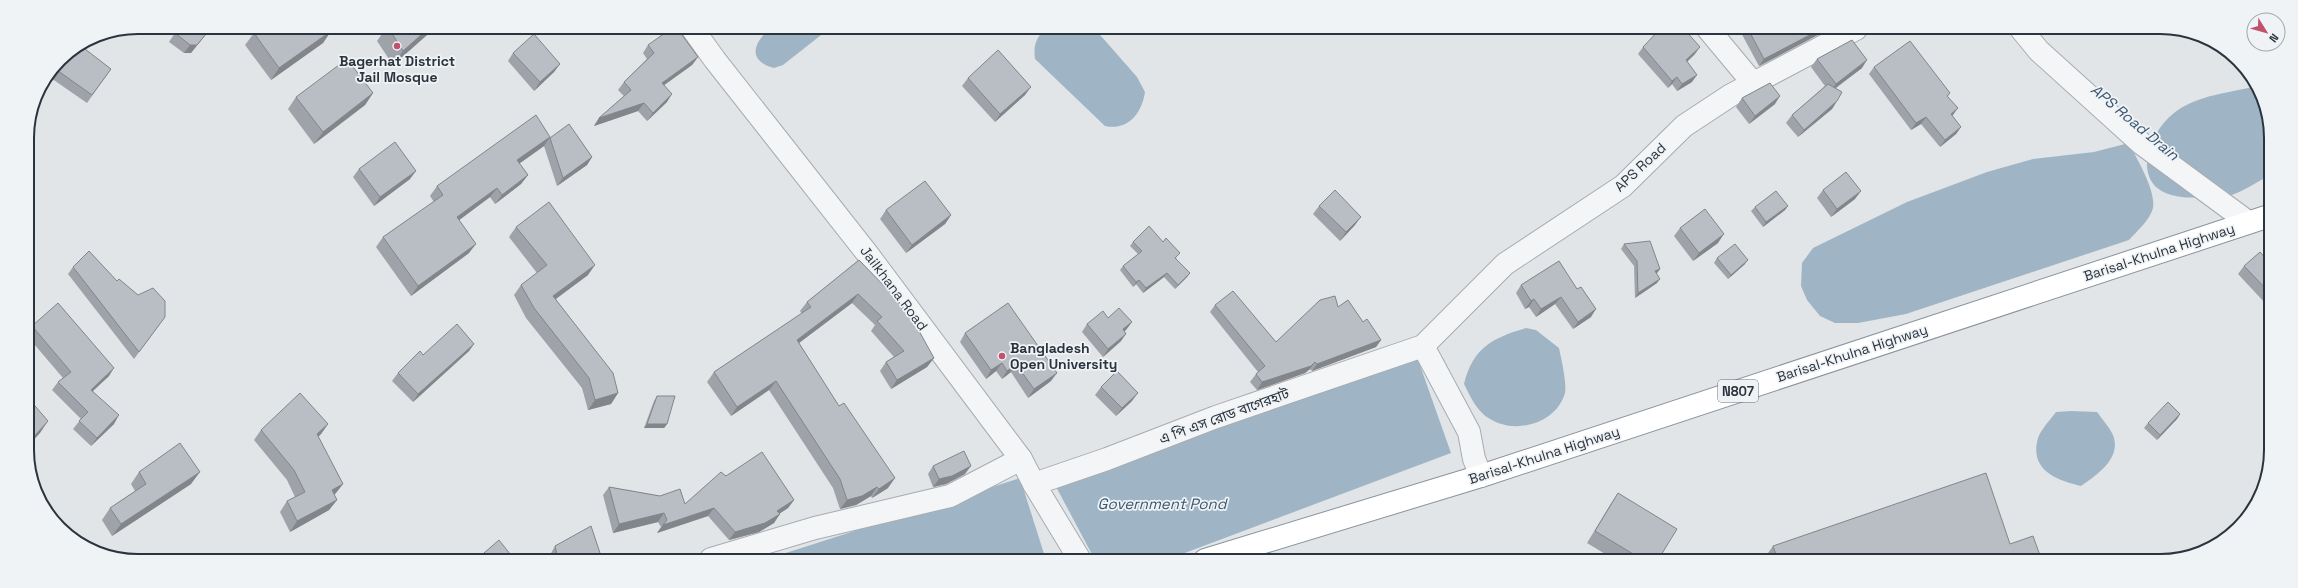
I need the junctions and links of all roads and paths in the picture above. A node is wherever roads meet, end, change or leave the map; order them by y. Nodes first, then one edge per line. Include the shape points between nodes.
1 (696, 34) edge
2 (1712, 34) edge
3 (1846, 34) edge
4 (2025, 34) edge
5 (1753, 83) junction
6 (2264, 217) edge
7 (2248, 222) junction
8 (1419, 347) junction
9 (1021, 459) junction
10 (1481, 476) junction
11 (1034, 484) junction
12 (728, 554) edge
13 (1076, 554) edge
14 (1225, 554) edge

1 - 9 street, Jailkhana Road via 866,252
2 - 5 street
3 - 5 street, APS Road
4 - 7 street via 2039,51 2142,144
5 - 8 street, APS Road via 1684,126 1623,186 1505,264
6 - 7 highway, Barisal-Khulna Highway / N807
7 - 10 highway, Barisal-Khulna Highway / N807
8 - 10 street via 1469,432 1474,459
8 - 11 street, এ পি এস রোড বাগেরহাট via 1216,417
9 - 11 street, Jailkhana Road
9 - 12 street via 950,496 815,528
10 - 14 highway, Barisal-Khulna Highway / N807
11 - 13 street, Jailkhana Road

